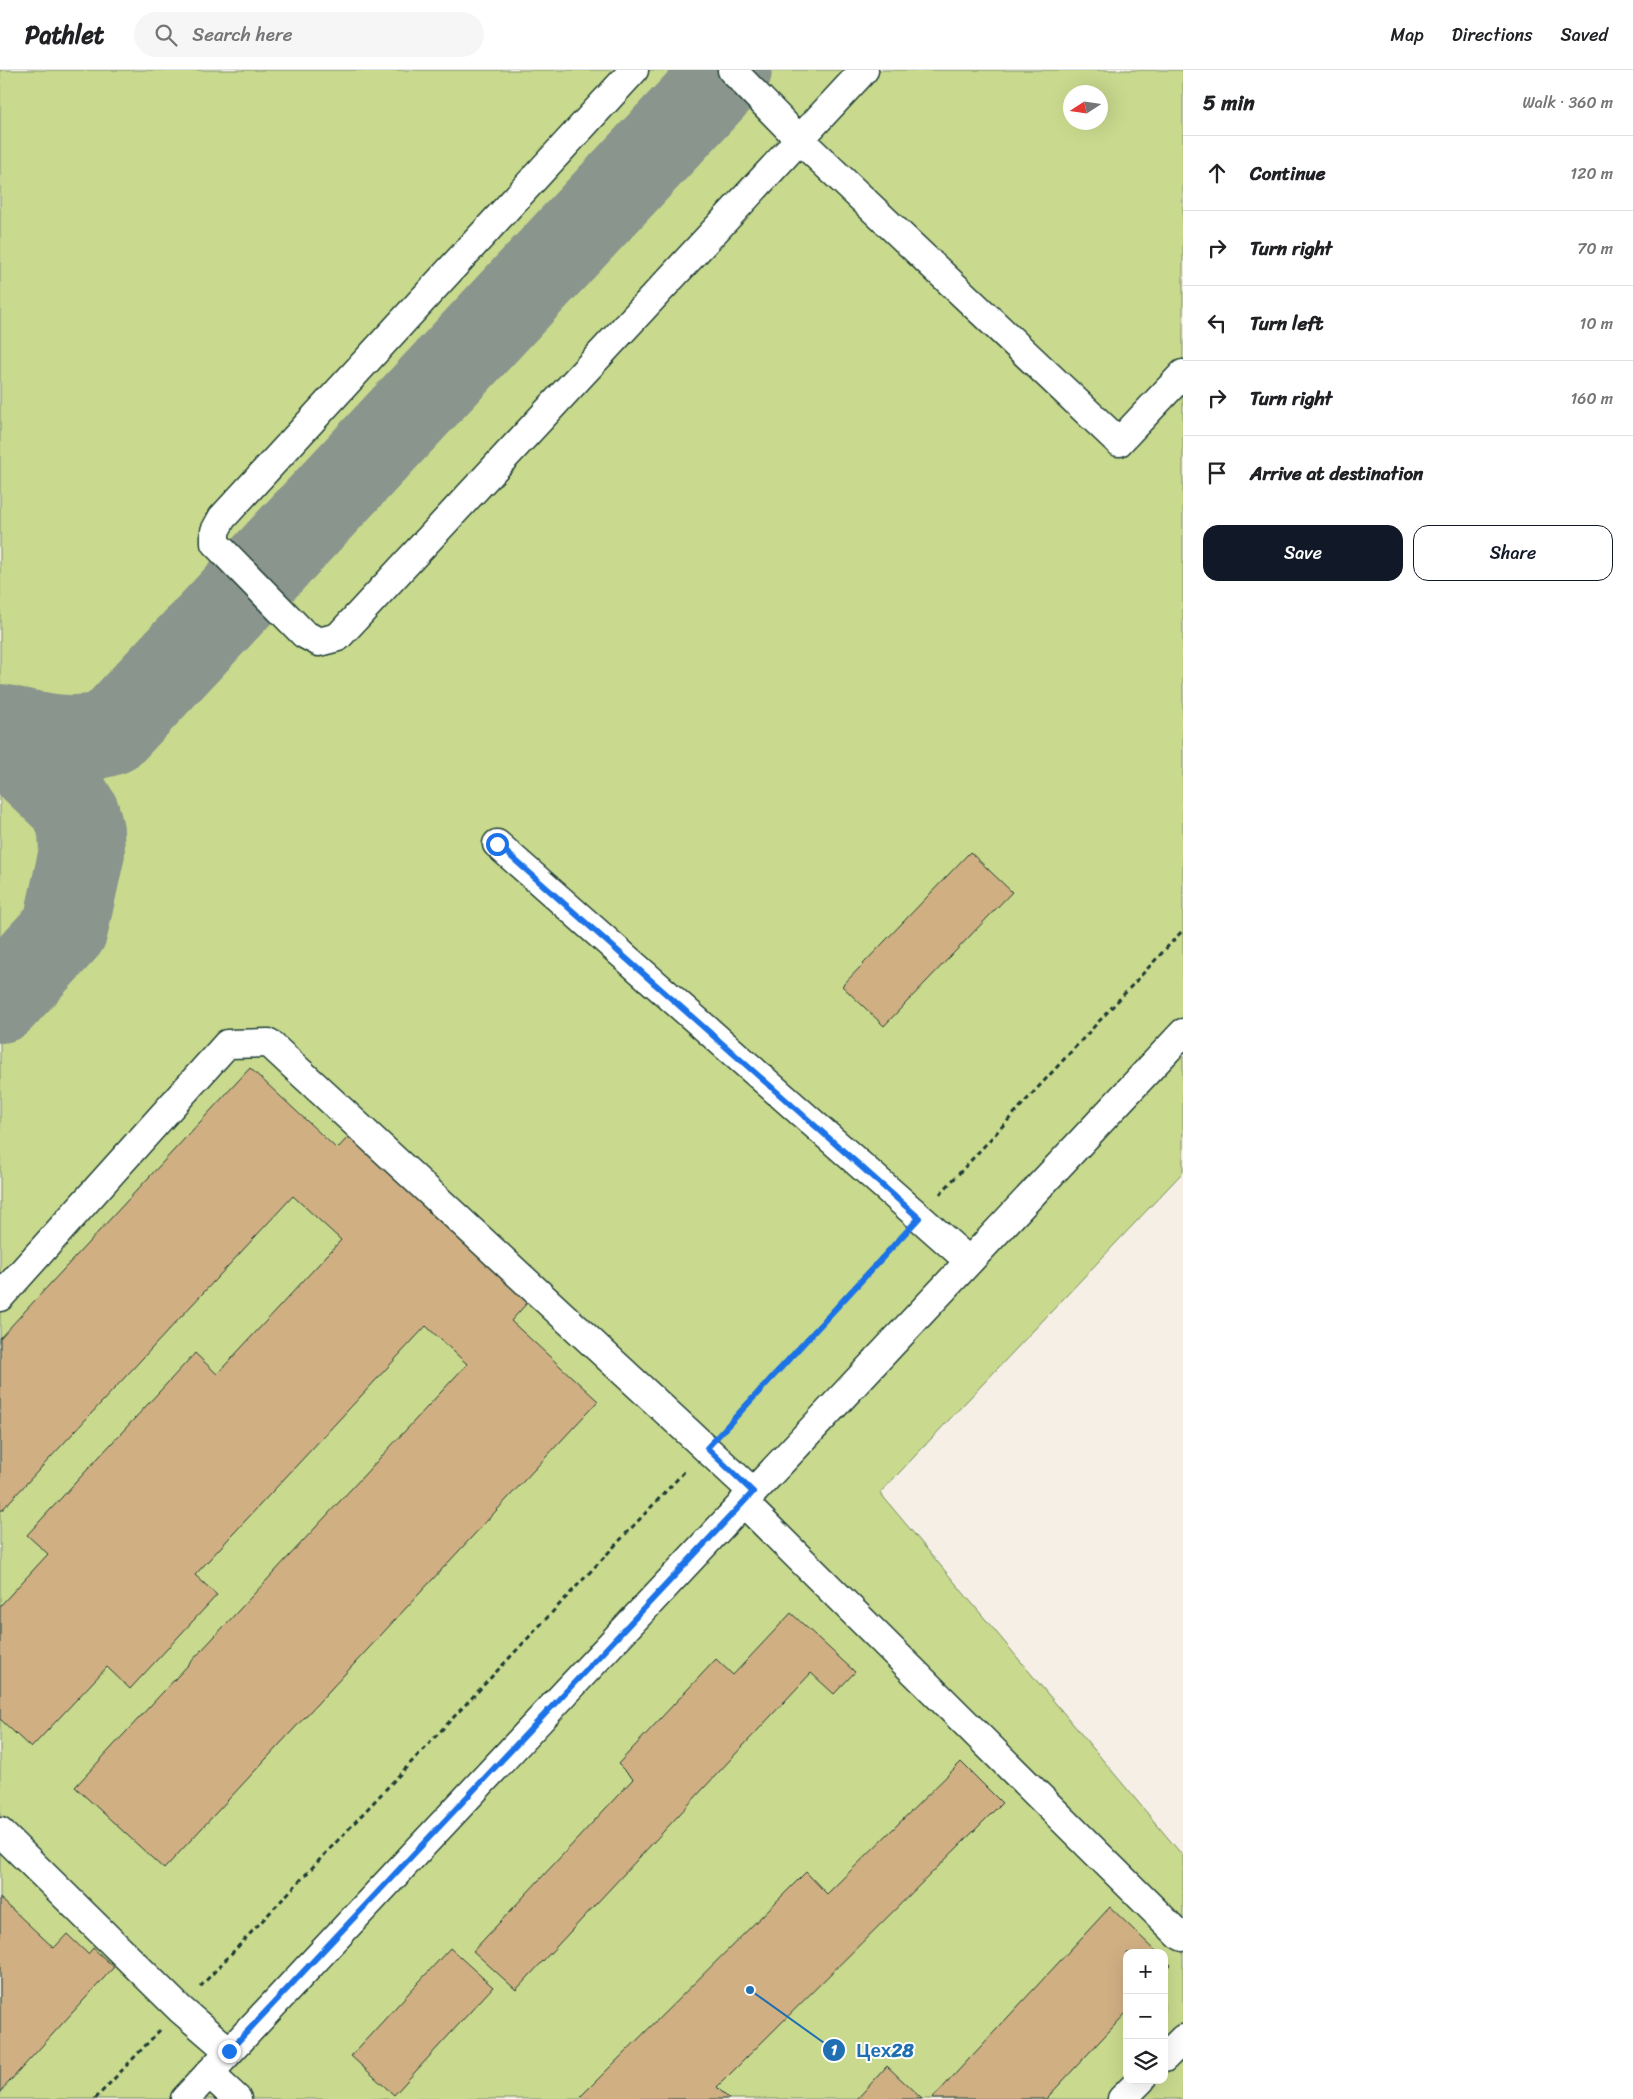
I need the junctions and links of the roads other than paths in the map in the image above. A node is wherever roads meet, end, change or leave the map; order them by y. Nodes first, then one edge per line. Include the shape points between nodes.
1 (634, 70) edge
2 (732, 70) edge
3 (864, 70) edge
4 (799, 140) junction
5 (1183, 374) edge
6 (497, 844) dead end
7 (1183, 1033) edge
8 (969, 1261) junction
9 (0, 1296) edge
10 (748, 1497) junction
11 (0, 1832) edge
12 (1183, 1937) edge
13 (1183, 2040) edge
14 (229, 2051) junction
15 (1168, 2054) edge
16 (209, 2073) junction
17 (1137, 2084) edge
18 (185, 2099) edge
19 (237, 2099) edge
20 (1122, 2099) edge

1 - 4 lane via 222,518 215,531 214,543 304,634 319,642 338,637
2 - 4 lane
3 - 4 lane
4 - 5 lane via 1119,442
6 - 8 lane
7 - 8 lane
8 - 10 lane
9 - 10 lane via 227,1044 270,1042 707,1448
10 - 12 lane
10 - 14 lane
11 - 14 lane via 180,2008
13 - 15 lane
14 - 16 lane
16 - 18 lane
16 - 19 lane
17 - 20 lane

